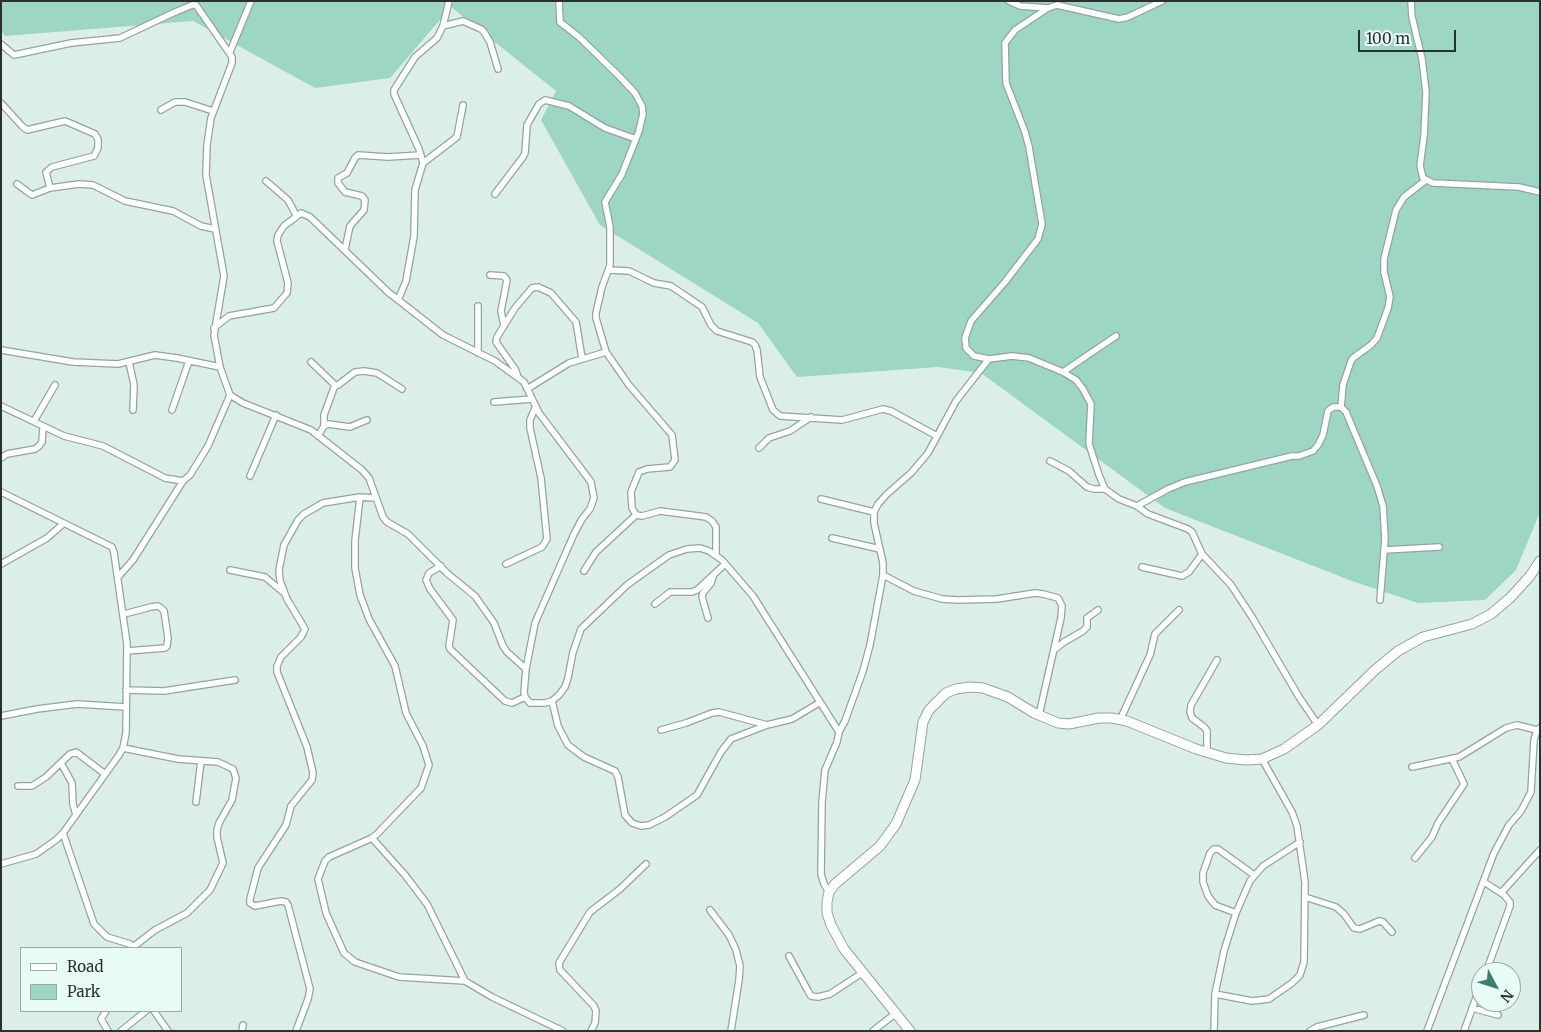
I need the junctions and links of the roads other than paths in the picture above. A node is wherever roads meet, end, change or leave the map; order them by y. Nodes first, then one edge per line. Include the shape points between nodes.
1 (251, 1) edge
2 (449, 1) edge
3 (559, 1) edge
4 (1009, 1) edge
5 (1162, 1) edge
6 (1411, 1) edge
7 (1048, 8) junction
8 (443, 26) junction
9 (1, 44) edge
10 (230, 52) junction
11 (498, 69) dead end
12 (1, 103) edge
13 (463, 106) dead end
14 (161, 110) dead end
15 (213, 111) junction
16 (636, 139) junction
17 (421, 155) junction
18 (423, 163) junction
19 (1426, 180) junction
20 (266, 182) dead end
21 (17, 184) dead end
22 (50, 188) junction
23 (1540, 192) edge
24 (495, 194) dead end
25 (296, 215) junction
26 (215, 229) junction
27 (345, 249) junction
28 (609, 270) junction
29 (490, 275) dead end
30 (398, 300) junction
31 (478, 306) dead end
32 (504, 326) junction
33 (214, 328) junction
34 (1116, 336) dead end
35 (1, 350) edge
36 (606, 352) junction
37 (478, 353) junction
38 (582, 358) junction
39 (989, 359) junction
40 (189, 361) junction
41 (129, 362) junction
42 (311, 362) dead end
43 (220, 368) junction
44 (1063, 372) junction
45 (518, 377) junction
46 (55, 385) dead end
47 (335, 385) junction
48 (402, 389) dead end
49 (527, 389) junction
50 (230, 395) junction
51 (532, 399) junction
52 (494, 402) dead end
53 (1, 406) edge
54 (1340, 407) junction
55 (535, 408) junction
56 (133, 410) dead end
57 (172, 410) dead end
58 (276, 415) junction
59 (811, 417) junction
60 (367, 420) dead end
61 (34, 421) junction
62 (43, 426) junction
63 (324, 426) junction
64 (318, 436) junction
65 (936, 436) junction
66 (759, 448) dead end
67 (1, 458) edge
68 (1050, 461) dead end
69 (250, 476) dead end
70 (183, 481) junction
71 (1105, 489) junction
72 (1, 492) edge
73 (360, 498) junction
74 (375, 498) junction
75 (821, 499) dead end
76 (1137, 506) junction
77 (874, 512) junction
78 (636, 515) junction
79 (63, 524) junction
80 (832, 538) dead end
81 (1439, 547) dead end
82 (880, 549) junction
83 (1384, 550) junction
84 (716, 554) junction
85 (1202, 554) junction
86 (1540, 561) edge
87 (1, 564) edge
88 (506, 564) dead end
89 (725, 564) junction
90 (440, 566) junction
91 (1142, 567) dead end
92 (230, 570) dead end
93 (584, 571) dead end
94 (278, 575) junction
95 (883, 575) junction
96 (713, 576) junction
97 (118, 577) junction
98 (268, 580) junction
99 (285, 595) junction
100 (1380, 600) dead end
101 (655, 604) dead end
102 (1098, 610) dead end
103 (1179, 610) dead end
104 (124, 614) junction
105 (708, 618) dead end
106 (1054, 650) junction
107 (127, 651) junction
108 (1218, 660) dead end
109 (526, 669) junction
110 (235, 680) dead end
111 (126, 690) junction
112 (525, 697) junction
113 (552, 701) junction
114 (819, 703) junction
115 (126, 707) junction
116 (1039, 715) junction
117 (1, 716) edge
118 (1120, 720) junction
119 (767, 725) junction
120 (1318, 725) junction
121 (1538, 729) edge
122 (661, 730) dead end
123 (839, 732) junction
124 (123, 748) junction
125 (1207, 752) junction
126 (1262, 758) junction
127 (1452, 759) junction
128 (201, 760) junction
129 (60, 763) junction
130 (1412, 767) dead end
131 (105, 774) junction
132 (18, 786) dead end
133 (196, 802) dead end
134 (76, 815) junction
135 (63, 833) junction
136 (372, 838) junction
137 (1300, 842) junction
138 (1540, 850) edge
139 (1415, 858) dead end
140 (1, 864) edge
141 (646, 864) dead end
142 (1254, 875) junction
143 (1484, 882) junction
144 (829, 892) junction
145 (1501, 893) junction
146 (1305, 896) junction
147 (710, 910) dead end
148 (1236, 913) junction
149 (1392, 932) dead end
150 (132, 947) edge
151 (135, 947) edge
152 (789, 956) dead end
153 (1490, 962) edge
154 (862, 973) junction
155 (465, 981) junction
156 (1216, 994) junction
157 (1471, 1011) edge
158 (105, 1012) edge
159 (145, 1012) edge
160 (155, 1012) edge
161 (1487, 1012) edge
162 (896, 1013) junction
163 (1364, 1015) dead end
164 (1498, 1015) dead end
165 (108, 1031) edge
166 (121, 1031) edge
167 (168, 1031) edge
168 (296, 1031) edge
169 (563, 1031) edge
170 (591, 1031) edge
171 (730, 1031) edge
172 (873, 1031) edge
173 (910, 1031) edge
174 (1214, 1031) edge
175 (1310, 1031) edge
176 (1427, 1031) edge
177 (1464, 1031) edge

1 - 10 street
2 - 8 street
3 - 16 street via 560,22 599,56 640,100 643,114
4 - 7 street via 1020,6
5 - 7 street via 1119,19 1068,6
6 - 19 street via 1426,92 1420,166
7 - 39 street via 1015,30 1004,47 1006,83 1025,132 1042,224 1038,239 971,321 964,338 966,348 974,356
8 - 11 street via 462,20 481,28 490,42
8 - 17 street via 434,42 412,62 394,90
9 - 10 street via 14,55 71,43 120,38 192,4 196,5
10 - 15 street via 232,64
12 - 22 street via 28,130 65,121 95,134 98,148 94,156 49,169 46,177
13 - 18 street via 457,137
14 - 15 street via 175,102 185,102
15 - 26 street via 206,174
16 - 24 street via 605,128 569,106 545,100 539,104 527,125 525,153
16 - 28 street via 622,174 605,202 610,227
17 - 18 street
17 - 27 street via 358,155 348,173 338,178 345,192 362,196 365,200 364,210 350,226
18 - 30 street via 415,190 414,236 406,281
19 - 23 street via 1432,183 1519,187
19 - 54 street via 1404,197 1396,210 1384,259 1390,297 1388,308 1377,338 1351,361
20 - 25 street via 288,200
21 - 22 street via 32,195
22 - 26 street via 93,185 126,201 173,211 201,226
25 - 27 street via 301,213 310,217
25 - 33 street via 284,226 277,241 288,283 287,293 274,308 229,316
26 - 33 street via 224,282
27 - 30 street
28 - 36 street via 596,313
28 - 59 street via 629,271 654,283 671,286 702,307 716,331 752,342 757,350 760,377 773,410 780,416
29 - 32 street via 504,276 507,280 501,311
30 - 37 street via 443,334
31 - 37 street
32 - 38 street via 528,290 538,287 556,297 576,322
32 - 45 street via 496,342
33 - 43 street
34 - 44 street
35 - 41 street via 73,362
36 - 38 street
36 - 78 street via 672,435 673,464 642,470 637,475 630,498
37 - 45 street
38 - 49 street
39 - 44 street via 1029,358
39 - 65 street via 956,401
40 - 41 street via 155,356
40 - 43 street
40 - 57 street
41 - 56 street via 134,385
42 - 47 street
43 - 50 street
44 - 71 street via 1076,380 1089,398 1089,444
45 - 49 street
46 - 61 street
47 - 48 street via 355,372 364,371 377,373
47 - 63 street via 324,414
49 - 51 street
50 - 58 street
50 - 70 street via 208,446
51 - 52 street
51 - 55 street
53 - 61 street
54 - 76 street via 1328,411 1323,435 1313,451 1185,482
54 - 83 street via 1346,412 1379,492 1386,524
55 - 88 street via 530,428 541,478 547,539 542,547
55 - 109 street via 591,482 594,498 574,534 539,613
58 - 64 street via 304,426
58 - 69 street
59 - 65 street via 842,420 883,409
59 - 66 street via 790,431 769,438
60 - 63 street via 350,427
61 - 62 street
62 - 67 street via 39,446
62 - 70 street via 64,436 103,446 165,478
63 - 64 street
64 - 74 street via 366,474
65 - 77 street via 920,463 887,494
68 - 71 street via 1069,471 1087,487
70 - 97 street via 133,560
71 - 76 street
72 - 79 street
73 - 74 street
73 - 94 street via 323,503 304,514 284,545
73 - 136 street via 355,540 355,568 360,595 369,619 397,670 406,713 429,765 417,794
74 - 90 street via 387,522 408,534
75 - 77 street
76 - 85 street via 1159,519 1188,529
77 - 82 street
78 - 84 street via 660,510 706,517 716,526
78 - 93 street via 596,552
79 - 87 street via 40,542
79 - 97 street via 112,547
80 - 82 street
81 - 83 street
82 - 95 street
83 - 100 street
84 - 89 street
84 - 113 street via 700,548 677,552 627,585 581,629 565,687
85 - 91 street via 1190,572 1182,576
85 - 120 street via 1231,585
86 - 120 main road via 1510,598 1491,614 1472,624 1423,637 1398,651
89 - 96 street
89 - 114 street via 753,596
90 - 109 street via 480,603 507,652
90 - 112 street via 429,573 426,580 453,620 450,649 505,701 512,703
92 - 98 street
94 - 98 street
94 - 99 street
95 - 106 street via 914,591 942,599 997,598 1035,593 1058,598 1062,606
95 - 123 street via 863,671
96 - 101 street via 697,590 670,592
96 - 105 street via 702,597
97 - 104 street
98 - 99 street
99 - 168 street via 305,629 276,666 307,747 313,773 312,780 291,806 286,825 258,868 250,903 255,906 281,901 288,905 310,989
102 - 106 street via 1087,618 1083,631
103 - 118 street via 1156,634 1150,655
104 - 107 street
104 - 107 street via 158,606 164,611 168,638 165,648
106 - 116 street
107 - 111 street
108 - 125 street via 1190,712 1192,718 1207,731
109 - 112 street
110 - 111 street via 164,691
111 - 115 street
112 - 113 street via 530,703
113 - 119 street via 563,738 576,752 615,771 625,815 632,823 641,826 665,817 697,795 731,739
114 - 119 street via 792,719
114 - 123 street
115 - 117 street via 77,704
115 - 124 street
116 - 118 main road via 1070,724 1098,718
116 - 144 main road via 1008,697 982,688 956,689 936,700 923,722 915,780 896,824 880,846 844,875
118 - 125 main road
119 - 122 street via 718,712
120 - 126 main road via 1284,749
121 - 127 street via 1517,725 1506,728
121 - 143 street via 1534,740 1531,792 1502,836
123 - 144 street via 825,770 822,802 821,874
124 - 128 street via 178,759
124 - 131 street
125 - 126 main road via 1226,758
126 - 137 street via 1292,812
127 - 130 street
127 - 139 street via 1464,784 1432,837
128 - 133 street
128 - 151 street via 230,766 235,773 232,800 219,823 216,837 222,866 210,890 187,913 154,930
129 - 131 street via 76,752
129 - 132 street via 32,786
129 - 134 street via 72,784
131 - 134 street
134 - 135 street
135 - 140 street via 36,854
135 - 150 street via 94,924 107,937
136 - 155 street via 427,904
136 - 155 street via 329,857 319,874 324,907 344,952 361,964 399,977
137 - 142 street
137 - 146 street
138 - 145 street
141 - 170 street via 590,912 559,963 560,970 594,1006 595,1023
142 - 148 street
142 - 148 street via 1218,849 1210,853 1203,873 1208,896 1215,905
143 - 145 street
143 - 176 street
144 - 154 main road via 827,913 831,925
145 - 153 street via 1510,906
146 - 149 street via 1336,907 1354,928 1383,922
146 - 156 street via 1304,962 1300,975 1269,999 1260,1002
147 - 171 street via 729,935 740,966
148 - 156 street via 1224,951
152 - 154 street via 812,996 830,994
154 - 162 main road
155 - 169 street
156 - 174 street
157 - 177 street
158 - 165 street via 101,1019
159 - 166 street
160 - 167 street
161 - 164 street
162 - 172 street
162 - 173 main road
163 - 175 street

